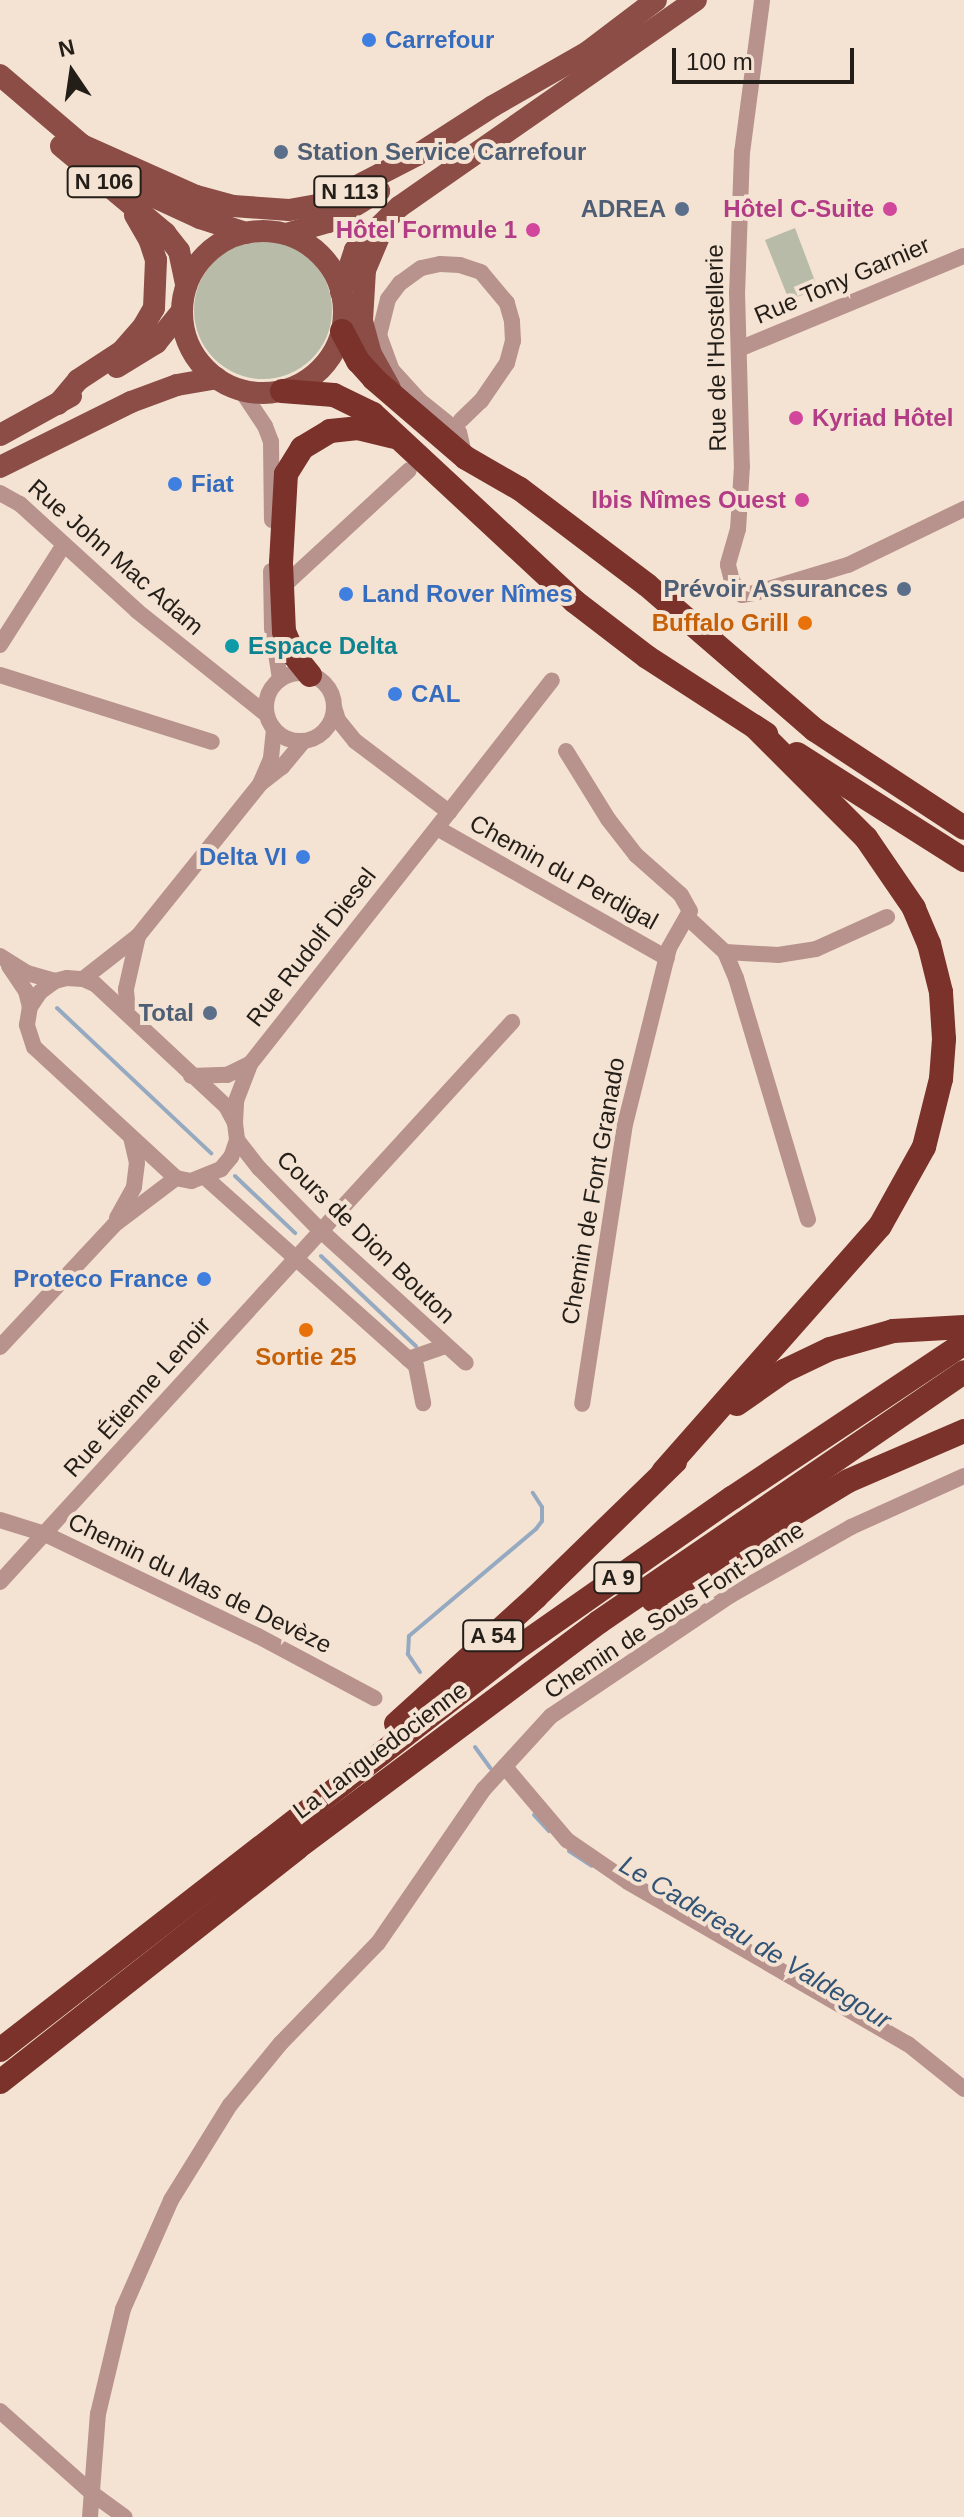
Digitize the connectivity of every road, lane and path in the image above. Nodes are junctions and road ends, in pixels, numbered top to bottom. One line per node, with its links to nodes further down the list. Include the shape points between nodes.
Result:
1 (656, 0): 4 (main road)
2 (696, 0): 9 (main road)
3 (762, 1): 17 (street, Rue de l'Hostellerie, via 742,152)
4 (593, 49): 7 (main road, N 113, via 417,155 322,204 289,210 233,206 196,196); 11 (main road, via 347,212)
5 (0, 75): 7 (main road, N 106)
6 (0, 92): 8 (main road, N 106)
7 (82, 145): 10 (main road, N 106, via 150,195)
8 (128, 203): 13 (main road, N 106, via 179,251); 22 (main road, via 156,260 154,308 122,351 78,380)
9 (385, 218): 14 (main road, via 355,250); 21 (main road, N 113, via 365,270 362,321 371,354)
10 (246, 233): 11 (main road); 13 (main road, via 219,243 201,259)
11 (286, 234): 14 (main road, via 324,257)
12 (964, 256): 17 (street, Rue Tony Garnier)
13 (186, 285): 15 (main road)
14 (341, 292): 16 (main road)
15 (182, 311): 18 (main road, via 185,335 198,361); 22 (main road, via 156,343)
16 (342, 331): 20 (main road, via 331,358 317,374); 21 (highway, via 358,361)
17 (739, 349): 30 (street, Rue de l'Hostellerie, via 742,466 738,529 728,565 742,595 848,565)
18 (216, 378): 19 (main road); 27 (main road, via 131,402)
19 (241, 390): 20 (main road); 32 (street, via 271,442)
20 (282, 391): 25 (highway, via 334,395 373,414)
21 (395, 396): 26 (highway)
22 (58, 404): 24 (main road)
23 (461, 420): 26 (street, via 507,363 512,321 496,287 481,272 440,264 421,268 400,283 388,299 379,335 392,370 459,432)
24 (0, 435)
25 (403, 439): 32 (highway, via 367,429 340,429 315,438 295,456 284,488); 41 (highway, via 545,577 647,657)
26 (466, 458): 51 (highway, via 520,489 635,576 815,730)
27 (0, 467)
28 (409, 470): 32 (street)
29 (0, 493): 31 (street, Rue John Mac Adam, via 20,504)
30 (964, 509)
31 (63, 546): 33 (street); 38 (street, Rue John Mac Adam)
32 (276, 593): 35 (highway, via 284,632); 37 (street)
33 (0, 645)
34 (0, 675): 45 (street)
35 (310, 675): 37 (street, via 300,673); 39 (street, via 328,687)
36 (552, 680): 49 (street, Rue Rudolf Diesel)
37 (275, 684): 38 (street); 40 (street)
38 (237, 689): 40 (street, Rue John Mac Adam)
39 (334, 707): 43 (street); 44 (street)
40 (266, 714): 42 (street)
41 (754, 726): 52 (highway); 84 (highway, via 866,838 914,908 941,992 941,1079 919,1157 880,1226)
42 (274, 730): 46 (street); 48 (street, via 271,758)
43 (321, 734): 44 (street); 46 (street)
44 (355, 741): 49 (street)
45 (212, 742)
46 (303, 742): 48 (street)
47 (566, 751): 54 (street, via 636,855 688,904)
48 (260, 784): 55 (street)
49 (449, 812): 50 (street, Rue Rudolf Diesel)
50 (437, 828): 58 (street, Chemin du Perdigal); 64 (street, Rue Rudolf Diesel)
51 (964, 828)
52 (964, 860)
53 (887, 917): 56 (street, via 816,949 778,955)
54 (688, 918): 56 (street); 58 (street, Chemin de Font Granado)
55 (138, 936): 59 (street); 62 (street, via 126,989)
56 (725, 952): 70 (street)
57 (0, 956): 60 (street, via 27,973); 61 (street, via 20,980)
58 (667, 958): 82 (street, Chemin de Font Granado, via 625,1124)
59 (83, 979): 60 (street); 62 (street, Cours de Dion Bouton)
60 (55, 981): 61 (street)
61 (30, 1007): 67 (street, via 27,1025 34,1047)
62 (128, 1013): 65 (street, Cours de Dion Bouton)
63 (512, 1022): 72 (street, Rue Étienne Lenoir)
64 (250, 1064): 65 (street, via 227,1075); 66 (street, Rue Rudolf Diesel, via 236,1101)
65 (191, 1076): 66 (street, Cours de Dion Bouton, via 226,1106)
66 (236, 1132): 69 (street, via 231,1157); 72 (street, Cours de Dion Bouton, via 259,1168)
67 (130, 1137): 68 (street); 71 (street, via 137,1163 134,1187)
68 (176, 1178): 69 (street); 71 (street)
69 (206, 1178): 73 (street)
70 (808, 1219)
71 (114, 1225): 77 (street)
72 (320, 1230): 73 (street, Rue Étienne Lenoir); 76 (street, Cours de Dion Bouton)
73 (296, 1259): 78 (street); 87 (street, Rue Étienne Lenoir)
74 (964, 1327): 84 (highway, A 54, via 871,1336 808,1358 742,1400)
75 (964, 1343): 92 (highway, La Languedocienne / A 9, via 516,1649)
76 (445, 1346): 78 (street); 79 (street, Cours de Dion Bouton)
77 (0, 1347)
78 (408, 1359): 81 (street, via 416,1366)
79 (466, 1363)
80 (964, 1372): 89 (highway, La Languedocienne / A 9)
81 (423, 1403)
82 (582, 1404)
83 (964, 1431): 89 (highway, via 848,1481 663,1596)
84 (663, 1472): 92 (highway, A 54, via 536,1597)
85 (964, 1476): 91 (street, Chemin de Sous Font-Dame, via 851,1527 731,1595 551,1716)
86 (0, 1520): 87 (street, Chemin du Mas de Devèze)
87 (45, 1534): 88 (street, Rue Étienne Lenoir); 90 (street, Chemin du Mas de Devèze)
88 (0, 1582)
89 (599, 1622): 94 (highway, La Languedocienne / A 9, via 297,1848)
90 (374, 1698)
91 (505, 1767): 95 (street, via 567,1840 628,1882 908,2044); 97 (street, Chemin de Sous Font-Dame, via 484,1789 378,1943 281,2043 230,2105 171,2200 123,2309 98,2414)
92 (283, 1829): 93 (highway, La Languedocienne / A 9)
93 (0, 2050)
94 (0, 2082)
95 (964, 2089)
96 (0, 2411): 97 (street)
97 (93, 2494): 98 (street); 99 (street, Chemin de Sous Font-Dame)
98 (118, 2515)
99 (90, 2517)

